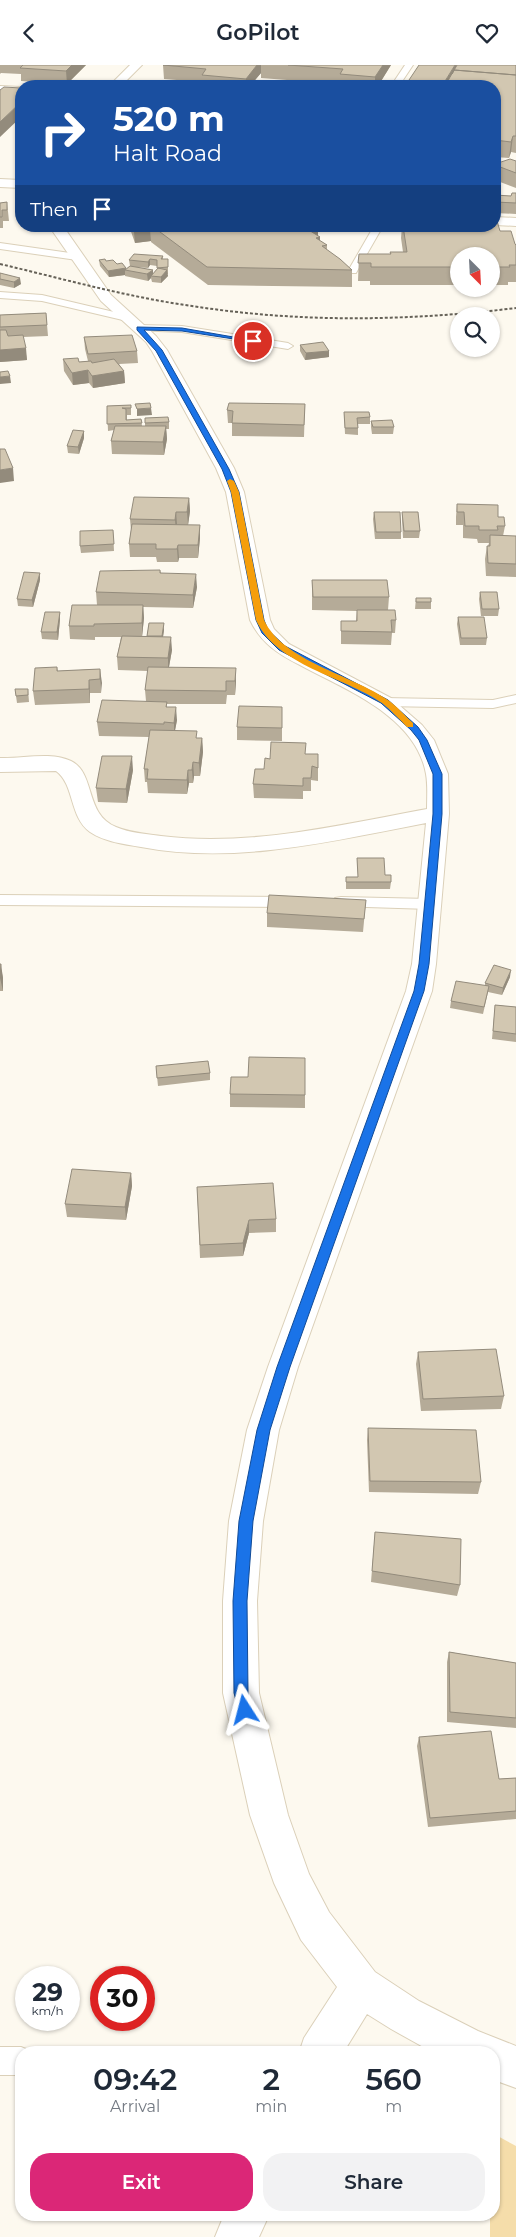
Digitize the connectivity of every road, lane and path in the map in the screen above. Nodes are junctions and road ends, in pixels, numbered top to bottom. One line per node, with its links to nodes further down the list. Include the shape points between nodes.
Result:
1 (136, 65): 3 (street)
2 (409, 65): 4 (lane)
3 (122, 80)
4 (399, 80)
5 (0, 89): 6 (street)
6 (15, 90)
7 (0, 183): 8 (street)
8 (15, 184)
9 (501, 221): 10 (street)
10 (516, 222)
11 (60, 232): 14 (street)
12 (375, 232): 15 (lane)
13 (0, 246): 14 (lane)
14 (77, 257): 17 (street, via 106,298)
15 (353, 271)
16 (0, 295): 17 (lane, via 42,298)
17 (133, 323): 18 (lane); 20 (street, via 159,350 226,469 235,492 260,620 265,631 282,648)
18 (288, 346)
19 (516, 699): 20 (lane, via 493,704)
20 (384, 701): 22 (street, via 423,740 437,774)
21 (0, 765): 22 (street, via 54,763 66,766 90,819 100,828 117,835 172,845 236,845 306,838)
22 (438, 814): 24 (street)
23 (0, 900): 24 (lane)
24 (430, 904): 25 (street, via 419,991 263,1430 246,1521 240,1601 241,1693 269,1815 293,1883 315,1926)
25 (361, 1986): 26 (street); 27 (street, via 405,2015)
26 (323, 2046)
27 (463, 2046)
28 (0, 2061): 29 (lane)
29 (15, 2061)
30 (500, 2061): 31 (street)
31 (516, 2067)
32 (244, 2221): 33 (street)
33 (237, 2237)

